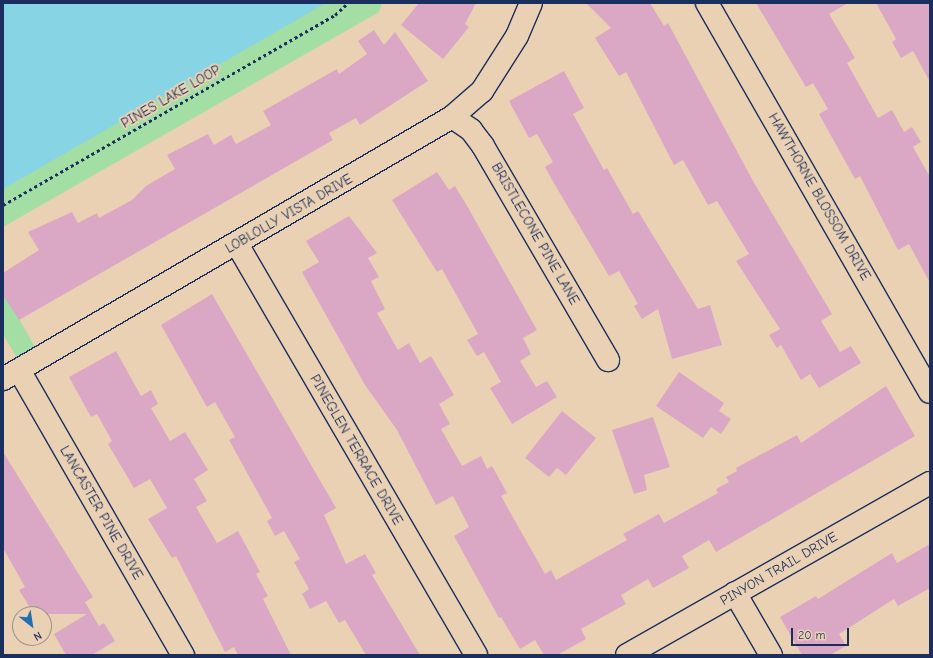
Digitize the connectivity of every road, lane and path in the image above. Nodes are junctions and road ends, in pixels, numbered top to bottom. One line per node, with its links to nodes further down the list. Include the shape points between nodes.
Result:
1 (348, 3): 5 (path, PINES LAKE LOOP, via 334,15)
2 (531, 3): 4 (street, LOBLOLLY VISTA DRIVE, via 517,36 482,91)
3 (707, 3): 9 (street, HAWTHORNE BLOSSOM DRIVE)
4 (452, 117): 6 (street, LOBLOLLY VISTA DRIVE); 7 (street, BRISTLECONE PINE LANE, via 471,130 483,146)
5 (3, 204)
6 (237, 244): 8 (street, LOBLOLLY VISTA DRIVE); 13 (street, PINEGLEN TERRACE DRIVE)
7 (608, 360)
8 (11, 375): 12 (street, LANCASTER PINE DRIVE)
9 (930, 392)
10 (930, 483): 11 (street, PINYON TRAIL DRIVE)
11 (735, 594): 14 (street, PINYON TRAIL DRIVE); 15 (street)
12 (183, 655)
13 (476, 655)
14 (628, 655)
15 (771, 655)

